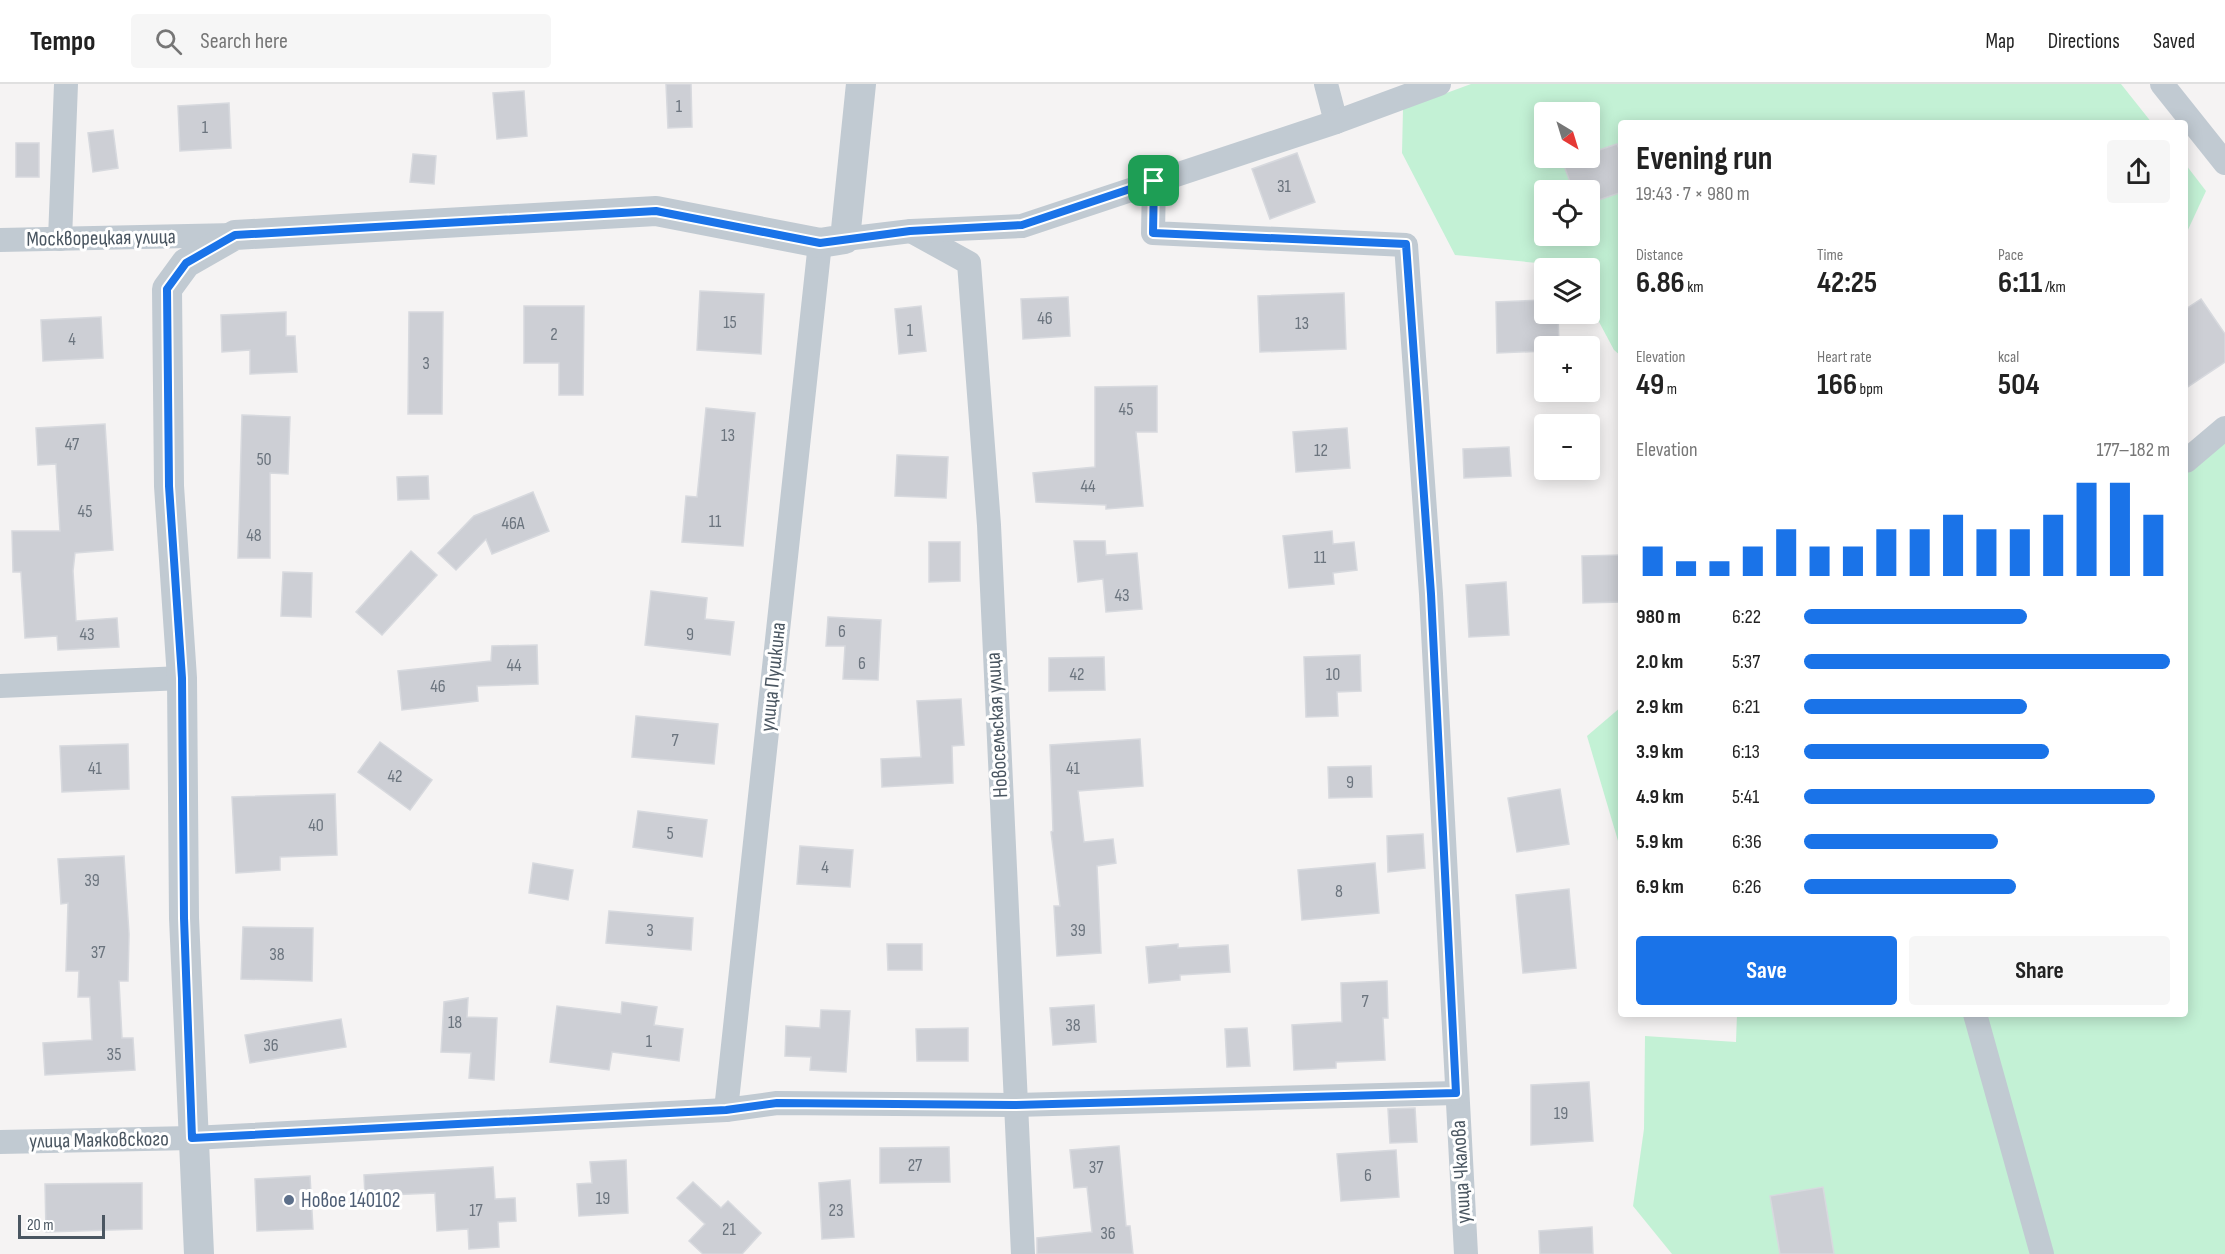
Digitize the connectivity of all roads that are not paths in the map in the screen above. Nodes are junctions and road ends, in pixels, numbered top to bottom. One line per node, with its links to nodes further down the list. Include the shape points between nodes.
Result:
1 (66, 84): 11 (street)
2 (861, 84): 13 (street)
3 (1326, 84): 6 (street)
4 (1439, 84): 6 (street)
5 (2162, 84): 7 (street)
6 (1336, 122): 8 (street)
7 (2225, 163)
8 (1154, 181): 9 (street, via 1022,225); 19 (street, улица Чкалова, via 1153,233 1406,244 1431,594)
9 (910, 231): 13 (street); 20 (street, Новосельская улица, via 969,263 989,525)
10 (235, 235): 11 (street, Москворецкая улица); 13 (street, Москворецкая улица, via 656,211); 16 (street, via 186,263 167,289 169,486)
11 (60, 239): 12 (street, Москворецкая улица)
12 (0, 240)
13 (832, 241): 21 (street, улица Пушкина)
14 (2225, 428): 15 (street)
15 (2188, 459)
16 (182, 678): 17 (street); 22 (street, via 184,918)
17 (0, 686)
18 (1976, 1017): 27 (street)
19 (1456, 1093): 20 (street, улица Маяковского); 26 (street, улица Чкалова)
20 (1014, 1105): 21 (street, улица Маяковского, via 777,1103); 25 (street, Новосельская улица)
21 (726, 1110): 22 (street, улица Маяковского)
22 (192, 1138): 23 (street, улица Маяковского); 24 (street)
23 (0, 1142)
24 (199, 1254)
25 (1023, 1254)
26 (1466, 1254)
27 (2042, 1254)

